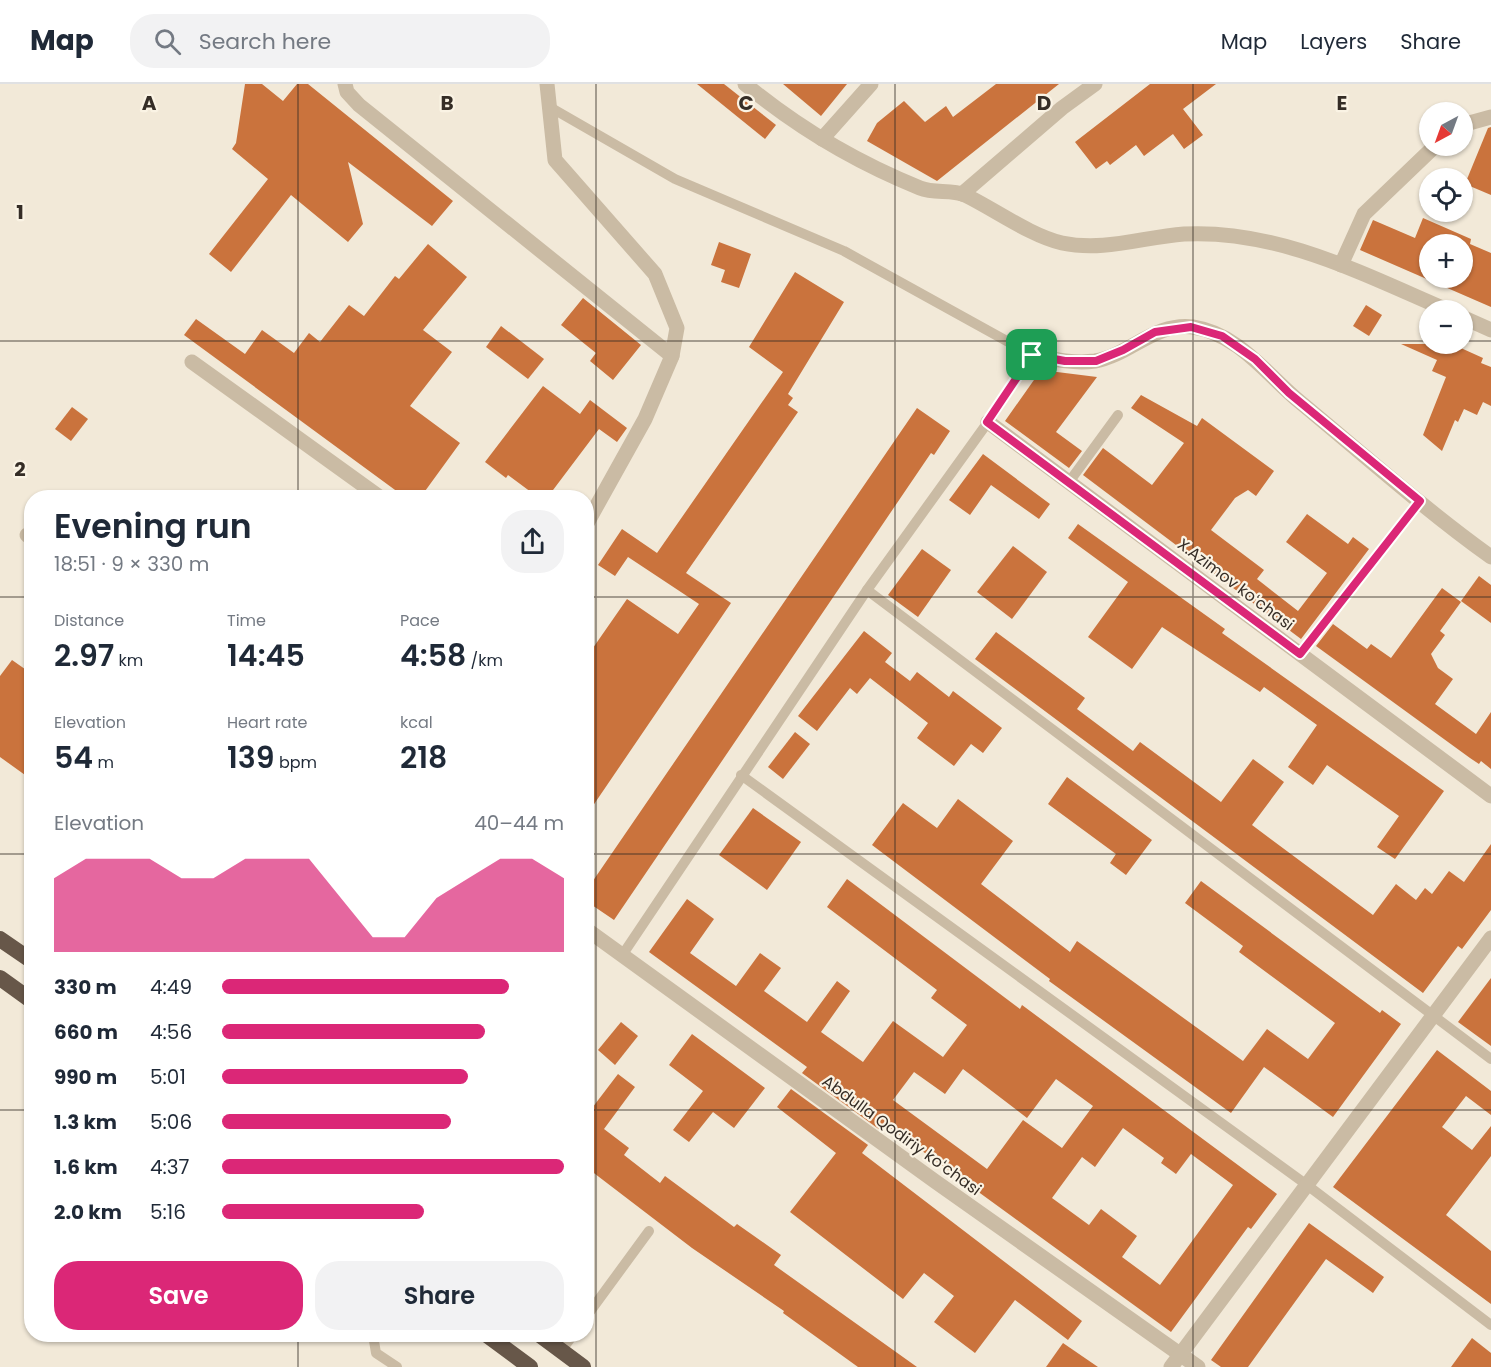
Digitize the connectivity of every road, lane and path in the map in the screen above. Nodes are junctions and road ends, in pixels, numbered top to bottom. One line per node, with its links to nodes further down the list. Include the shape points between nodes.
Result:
1 (345, 84): 17 (street, via 359,105)
2 (547, 84): 6 (street)
3 (745, 84): 9 (street)
4 (871, 84): 9 (street)
5 (1095, 84): 11 (street)
6 (548, 106): 16 (lane, via 675,179 844,251); 17 (street, via 555,160 655,274 677,328)
7 (1491, 117): 8 (street)
8 (1473, 122)
9 (822, 139): 11 (street, via 923,189)
10 (1425, 156): 12 (street, via 1364,214)
11 (962, 194): 12 (street, via 1061,243 1103,246 1184,234 1258,238)
12 (1341, 265): 13 (street)
13 (1423, 300)
14 (1473, 322): 15 (street)
15 (1491, 330)
16 (1032, 355): 20 (lane); 23 (street, via 1096,361 1155,332 1191,327 1222,336 1255,359 1289,393)
17 (672, 356): 24 (street, via 645,419)
18 (192, 362): 22 (street)
19 (1118, 415): 21 (lane)
20 (987, 422): 21 (street, X.Azimov koʻchasi); 26 (lane)
21 (1069, 482): 27 (street, X.Azimov koʻchasi)
22 (370, 490)
23 (1420, 501): 25 (street); 27 (lane)
24 (594, 511)
25 (1491, 557)
26 (867, 590): 28 (lane); 37 (lane)
27 (1300, 654): 29 (street, X.Azimov koʻchasi)
28 (741, 775): 33 (lane); 39 (lane)
29 (1491, 796)
30 (594, 934): 33 (street, Abdulla Qodiriy koʻchasi)
31 (1491, 938): 37 (street)
32 (0, 939): 34 (highway)
33 (623, 954): 48 (street, Abdulla Qodiriy koʻchasi)
34 (24, 956)
35 (0, 978): 36 (highway)
36 (24, 994)
37 (1433, 1015): 38 (lane); 39 (street)
38 (1491, 1059)
39 (1307, 1185): 42 (lane); 48 (street)
40 (649, 1231): 41 (lane)
41 (594, 1306)
42 (1491, 1325)
43 (375, 1342): 49 (lane, via 376,1353)
44 (496, 1342): 50 (highway)
45 (549, 1342): 47 (highway)
46 (568, 1342): 47 (lane)
47 (561, 1351): 51 (highway)
48 (1181, 1354): 52 (street); 53 (street, Abdulla Qodiriy koʻchasi)
49 (397, 1367)
50 (530, 1367)
51 (583, 1367)
52 (1171, 1367)
53 (1198, 1367)

